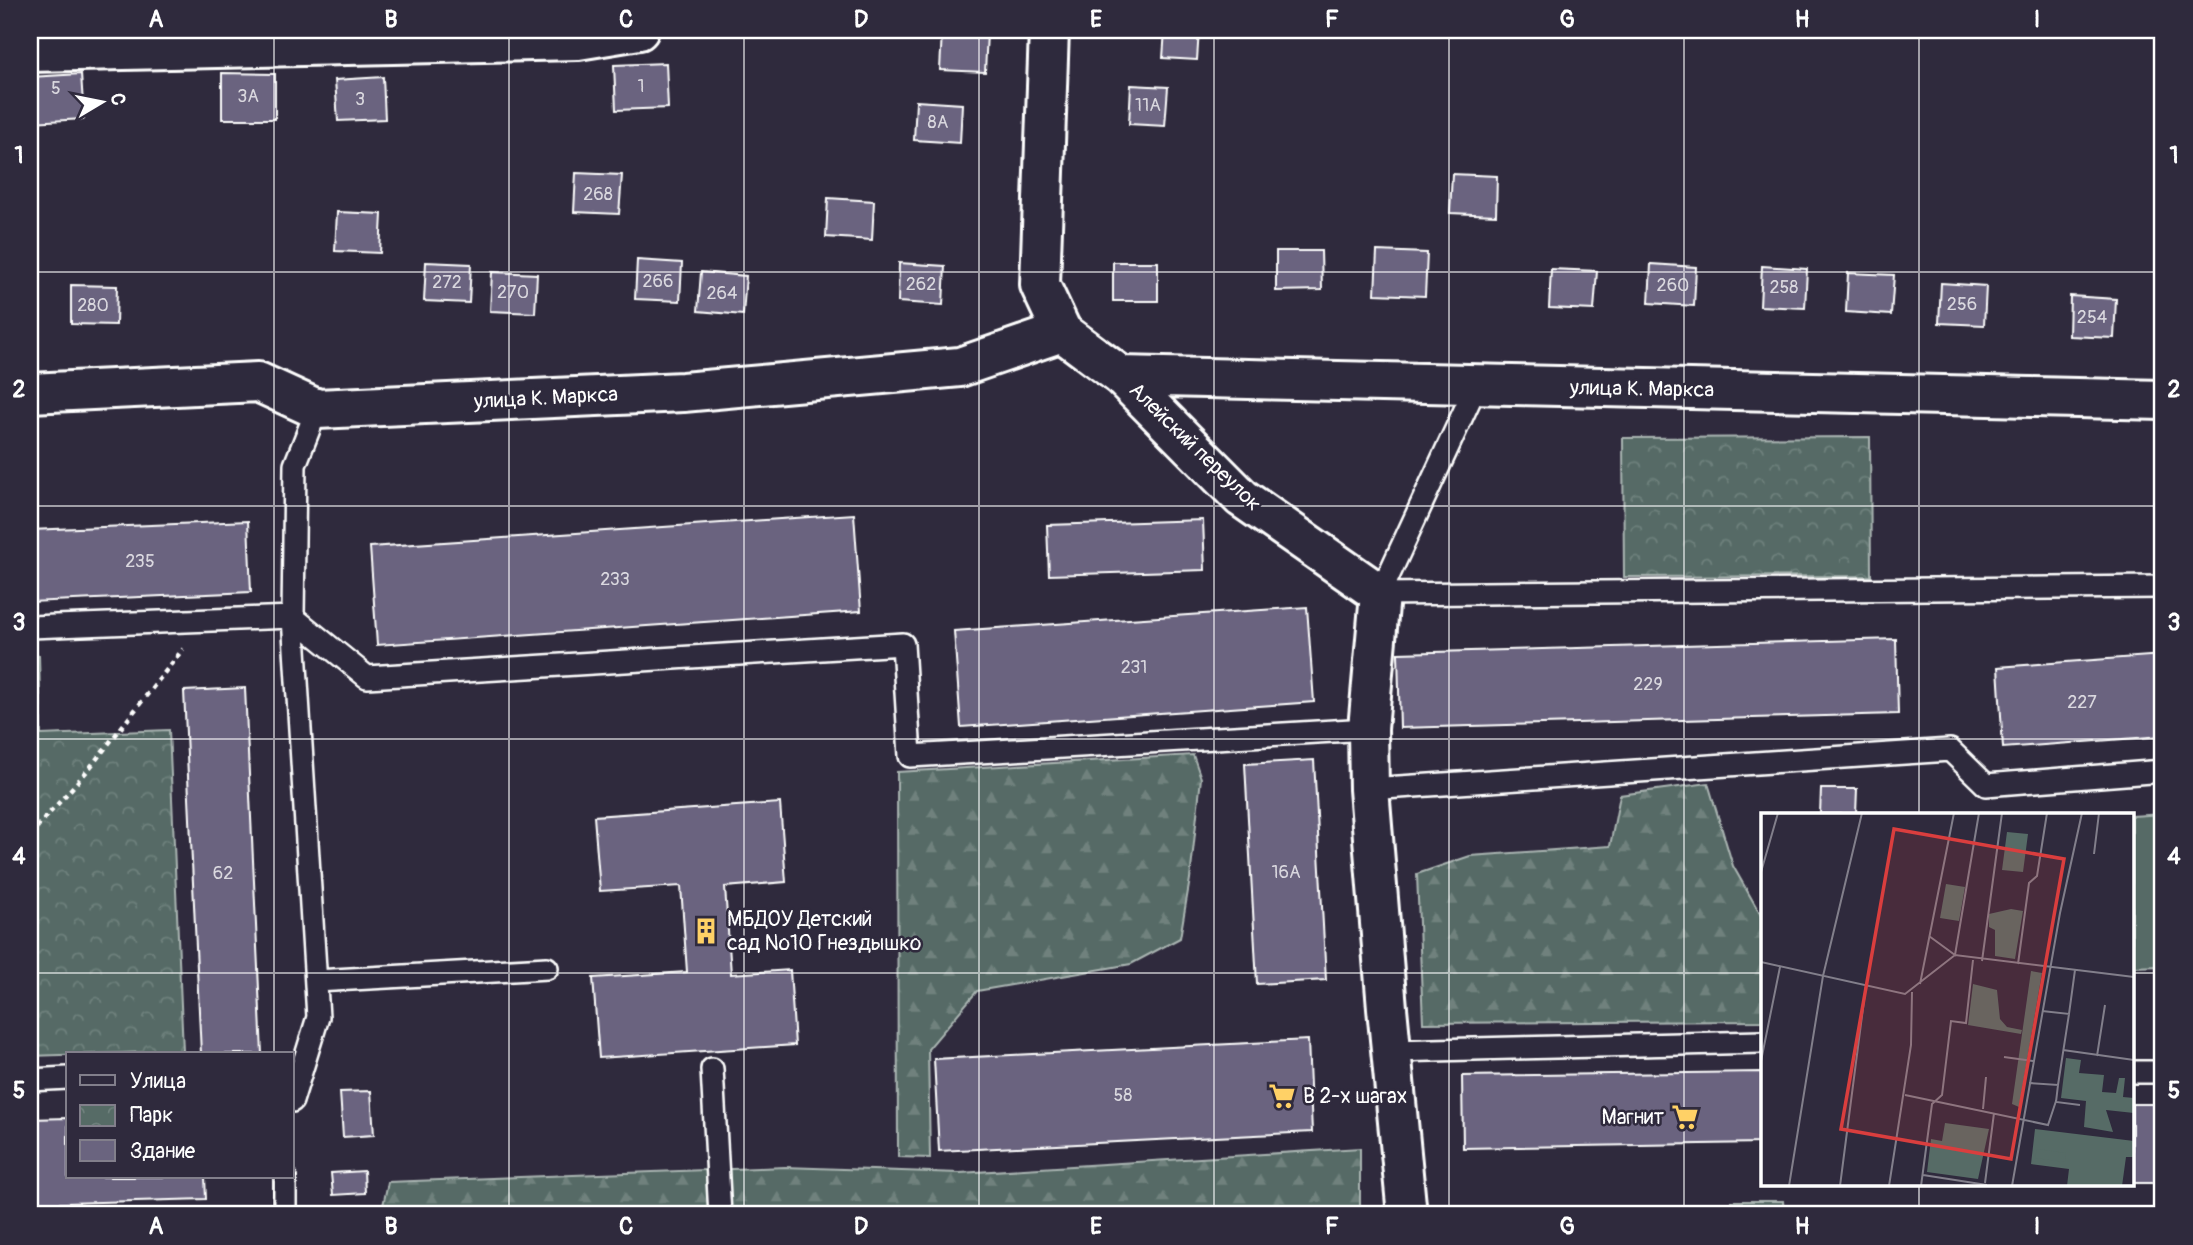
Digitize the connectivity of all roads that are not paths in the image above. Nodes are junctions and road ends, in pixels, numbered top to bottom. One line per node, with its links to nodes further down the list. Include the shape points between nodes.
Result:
1 (639, 30): 3 (street, via 578,40)
2 (1049, 30): 4 (street, Алейский переулок, via 1040,285)
3 (30, 52)
4 (1062, 332): 5 (street, Алейский переулок); 9 (street, улица К. Маркса, via 960,367 683,392)
5 (1121, 376): 6 (street, улица К. Маркса); 11 (street, Алейский переулок, via 1242,498)
6 (1476, 386): 8 (street, улица К. Маркса); 11 (lane)
7 (30, 393): 9 (street, улица К. Маркса, via 257,382)
8 (2163, 400)
9 (317, 410): 12 (lane, via 295,465)
10 (2163, 587): 11 (lane)
11 (1380, 594): 14 (street)
12 (293, 617): 13 (lane); 14 (lane, via 367,677 903,644 910,755); 18 (lane)
13 (30, 627)
14 (1368, 729): 16 (street)
15 (2163, 771): 16 (lane, via 1986,785 1951,750)
16 (1369, 789): 20 (street)
17 (547, 968): 18 (lane)
18 (316, 981): 22 (lane, via 318,1017)
19 (1761, 1042): 20 (lane)
20 (1392, 1051): 31 (street)
21 (712, 1069): 30 (lane)
22 (297, 1070): 27 (lane)
23 (2134, 1072): 24 (lane)
24 (2163, 1072)
25 (66, 1078): 26 (lane)
26 (30, 1080)
27 (294, 1089)
28 (285, 1178): 29 (lane)
29 (285, 1215)
30 (720, 1215)
31 (1407, 1215)

